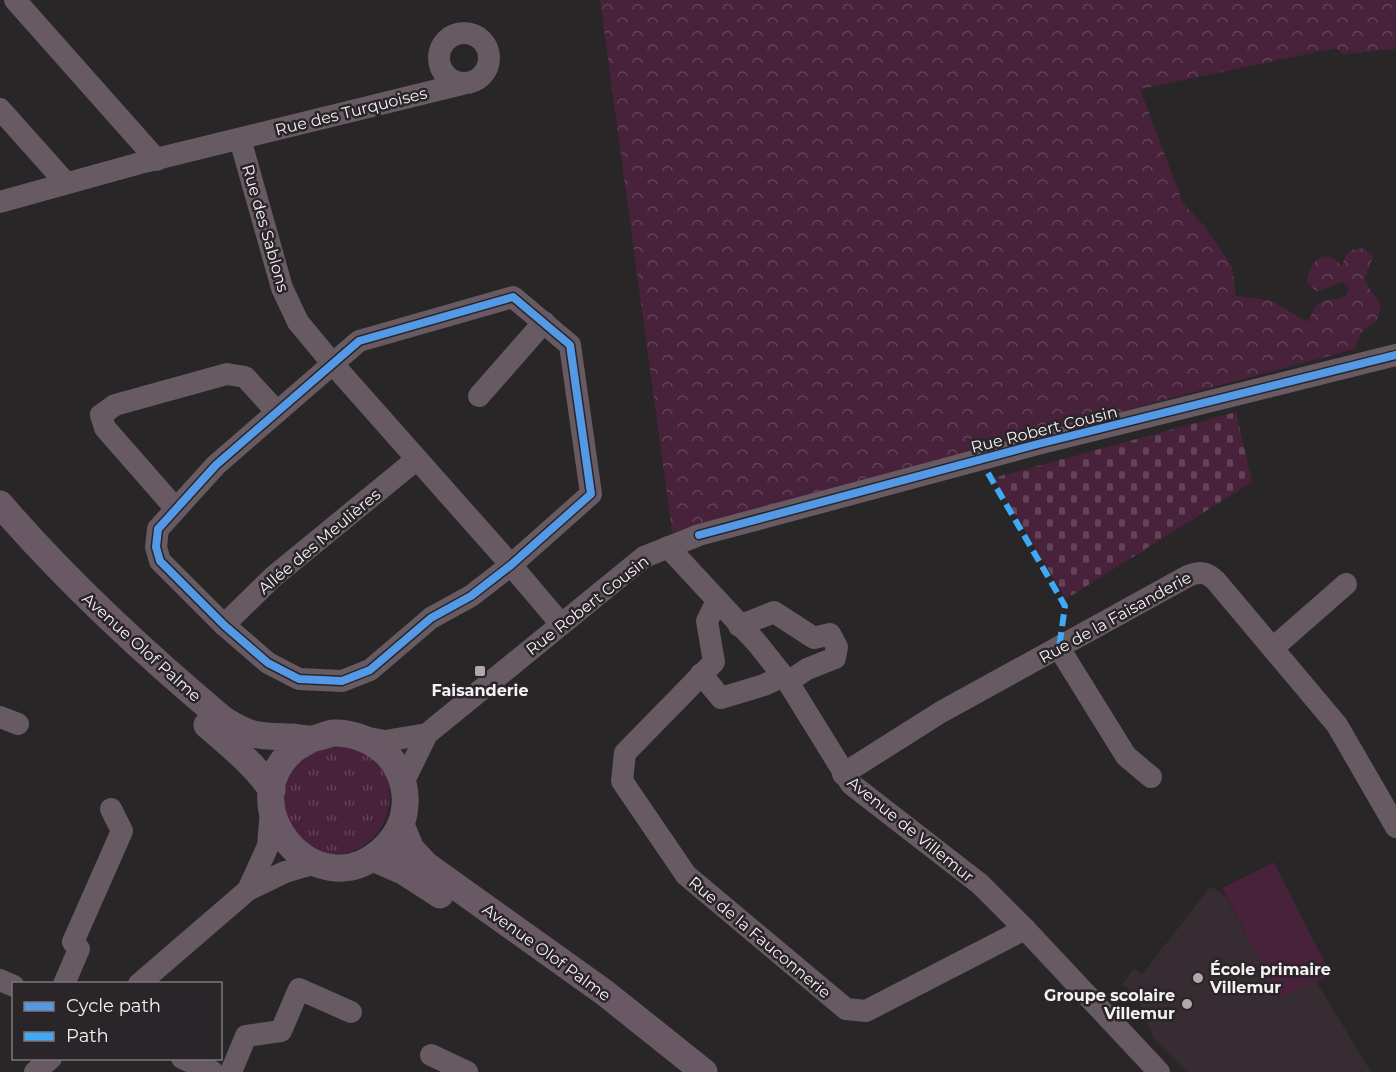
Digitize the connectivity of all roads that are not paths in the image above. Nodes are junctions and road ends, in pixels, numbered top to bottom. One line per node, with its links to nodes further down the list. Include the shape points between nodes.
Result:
1 (15, 0): 5 (street)
2 (462, 84): 4 (street, Rue des Turquoises)
3 (0, 109): 6 (street)
4 (240, 139): 5 (street); 10 (street, Rue des Sablons, via 282,288 298,321)
5 (157, 160): 6 (street)
6 (66, 183): 7 (street)
7 (0, 202)
8 (544, 322): 10 (street, via 513,297 359,341); 11 (street); 18 (street, via 570,345 591,494)
9 (1396, 355): 17 (street, Rue Robert Cousin, via 1038,444 699,535)
10 (332, 363): 12 (street); 13 (street, Rue des Sablons)
11 (479, 396)
12 (277, 412): 15 (street, via 216,465); 15 (street, via 244,377 226,374 115,405 101,415 105,428)
13 (417, 459): 18 (street, Rue des Sablons); 22 (street, Allée des Meulières, via 273,577)
14 (0, 504): 30 (main road, Avenue Olof Palme, via 104,614 224,720 256,735)
15 (176, 509): 22 (street, via 158,529 156,547 160,561)
16 (0, 529): 34 (main road, Avenue Olof Palme, via 79,614 158,686 237,750 262,776)
17 (668, 547): 20 (street, Avenue de Villemur); 21 (street, Rue Robert Cousin, via 644,557)
18 (511, 565): 21 (street, Rue des Sablons); 22 (street, via 471,596 430,618 370,670 342,681 299,679 286,673 268,663)
19 (1346, 584): 25 (street)
20 (717, 601): 23 (street, Avenue de Villemur); 26 (street, Rue de la Fauconnerie, via 707,621 714,662)
21 (561, 624): 28 (street, Rue Robert Cousin)
22 (224, 625)
23 (740, 626): 27 (street, Avenue de Villemur); 27 (street, via 774,612 814,638 830,634 837,647 835,658)
24 (1059, 648): 25 (street, Rue de la Faisanderie, via 1196,573 1216,581); 31 (street, Rue de la Faisanderie, via 941,712); 32 (street, via 1126,756)
25 (1273, 648): 36 (street, Rue de la Faisanderie, via 1337,725)
26 (701, 674): 27 (street, via 721,698); 41 (street, Rue de la Fauconnerie, via 625,753 622,780 686,875 846,1009 866,1011)
27 (785, 679): 31 (street, Avenue de Villemur)
28 (427, 734): 29 (street, Rue Robert Cousin, via 385,741); 33 (street, Rue Robert Cousin)
29 (357, 736): 30 (main road, Avenue Olof Palme, via 334,733); 33 (main road, Avenue Olof Palme, via 378,746 394,763)
30 (311, 739): 34 (main road, Avenue Olof Palme, via 292,751 278,770)
31 (843, 774): 41 (street, Avenue de Villemur, via 863,794 980,884)
32 (1151, 777)
33 (403, 783): 37 (main road, Avenue Olof Palme)
34 (272, 800): 39 (main road, Avenue Olof Palme, via 278,830 290,847); 40 (street, via 268,846)
35 (111, 809): 42 (street, via 122,831 73,942 79,949)
36 (1393, 814)
37 (401, 825): 38 (main road, Avenue Olof Palme, via 390,843); 54 (main road, Avenue Olof Palme, via 411,849 426,865 605,993)
38 (373, 858): 39 (main road, Avenue Olof Palme, via 352,866); 53 (main road, Avenue Olof Palme, via 403,871 464,912)
39 (316, 863): 40 (street, via 285,872)
40 (248, 890): 43 (street)
41 (1025, 929): 48 (street, Avenue de Villemur)
42 (65, 982)
43 (141, 982)
44 (351, 1012): 51 (street, via 299,989 281,1031 246,1036)
45 (431, 1055): 52 (street)
46 (50, 1060): 49 (street)
47 (184, 1060): 50 (street)
48 (1152, 1070)
49 (35, 1072)
50 (213, 1072)
51 (231, 1072)
52 (467, 1072)
53 (680, 1072)
54 (704, 1072)

